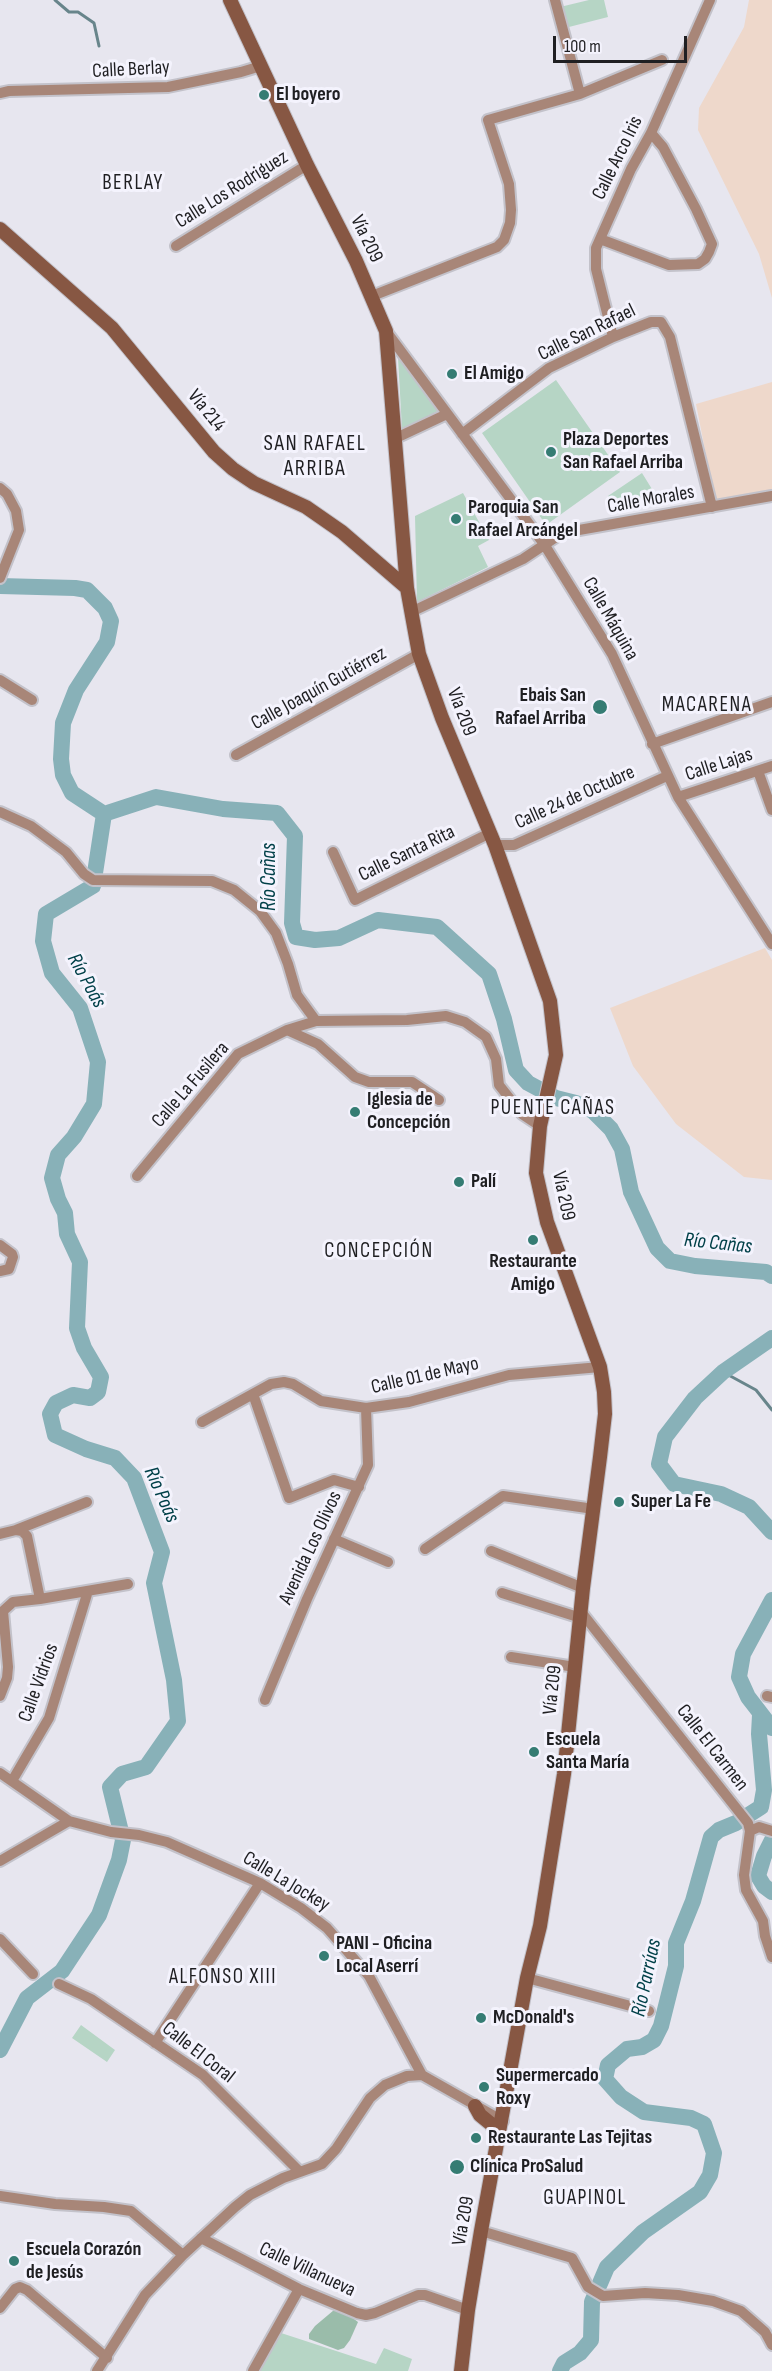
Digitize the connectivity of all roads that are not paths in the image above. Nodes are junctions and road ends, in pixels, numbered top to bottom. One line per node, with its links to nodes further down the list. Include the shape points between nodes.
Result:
1 (230, 0): 5 (main road, Vía 209)
2 (555, 0): 7 (street)
3 (710, 0): 8 (street, Calle Arco Iris)
4 (662, 60): 7 (street)
5 (261, 66): 6 (street, Calle Berlay, via 168,87); 9 (main road, Vía 209)
6 (0, 93)
7 (580, 94): 13 (street, via 488,120 509,184 511,210 504,240 497,247)
8 (651, 133): 11 (street, Calle Arco Iris); 11 (street, via 663,147 696,209 712,244 709,252 698,264 669,265)
9 (307, 165): 12 (street, Calle Los Rodriguez); 13 (main road, Vía 209)
10 (0, 229): 25 (main road, Vía 214, via 112,328 214,452 233,469 306,507)
11 (600, 239): 15 (street, Calle Arco Iris, via 596,269)
12 (176, 246)
13 (372, 296): 14 (main road, Vía 209)
14 (386, 331): 16 (street, Calle Máquina); 18 (main road, Vía 209)
15 (613, 337): 17 (street, Calle San Rafael, via 549,368); 21 (street, Calle San Rafael, via 656,321 666,328)
16 (447, 414): 17 (street, Calle Máquina); 18 (street)
17 (462, 434): 22 (street, Calle Máquina)
18 (394, 439): 23 (main road, Vía 209)
19 (0, 488): 24 (street, via 16,511 19,530)
20 (772, 495): 21 (street, Calle Morales)
21 (712, 507): 22 (street, Calle Morales, via 562,533)
22 (544, 544): 28 (street, Calle Morales, via 523,559); 33 (street, Calle Máquina, via 612,654)
23 (403, 547): 25 (main road); 27 (main road, Vía 209)
24 (5, 553): 26 (street)
25 (381, 564): 27 (main road, Vía 214)
26 (0, 578)
27 (407, 588): 28 (main road, Vía 209)
28 (411, 612): 29 (main road, Vía 209)
29 (419, 654): 34 (street, Calle Joaquín Gutiérrez); 41 (main road, Vía 209)
30 (0, 680): 31 (street)
31 (32, 700)
32 (772, 702): 33 (street)
33 (652, 744): 37 (street, Calle Máquina)
34 (236, 755)
35 (772, 766): 36 (street, Calle Lajas)
36 (758, 771): 38 (street, Calle Lajas); 39 (street)
37 (667, 776): 38 (street, Calle Máquina); 41 (street, Calle 24 de Octubre, via 514,845)
38 (678, 798): 43 (street, Calle Máquina)
39 (772, 810)
40 (0, 812): 44 (street, via 31,826 66,852 93,880 212,881 234,890 260,911 276,933 297,995)
41 (493, 839): 42 (street, Calle Santa Rita, via 355,900); 47 (main road, Vía 209, via 550,1000 556,1055)
42 (333, 852)
43 (772, 944)
44 (316, 1021): 45 (street, Calle La Fusilera); 47 (street, Calle La Fusilera, via 446,1016 465,1022 486,1037 496,1059 499,1085 522,1114)
45 (287, 1030): 46 (street, via 318,1044 355,1077 369,1082 412,1082); 48 (street, Calle La Fusilera, via 238,1054)
46 (439, 1100)
47 (540, 1126): 51 (main road, Vía 209, via 536,1173 547,1222)
48 (137, 1176)
49 (0, 1245): 50 (street, via 12,1254 12,1262)
50 (4, 1270)
51 (600, 1367): 53 (street, Calle 01 de Mayo, via 509,1375 410,1402); 57 (main road, Vía 209, via 605,1414)
52 (253, 1394): 53 (street, Calle 01 de Mayo, via 284,1382 321,1401); 54 (street, Calle 01 de Mayo); 55 (street, via 289,1498 334,1480)
53 (366, 1408): 55 (street, Avenida Los Olivos, via 368,1465)
54 (202, 1422)
55 (359, 1487): 60 (street, Avenida Los Olivos)
56 (87, 1502): 58 (street)
57 (594, 1509): 61 (street, via 503,1496); 65 (main road, Vía 209)
58 (16, 1530): 59 (street); 68 (street, via 27,1536)
59 (0, 1534)
60 (334, 1539): 63 (street); 73 (street, Avenida Los Olivos)
61 (425, 1549)
62 (491, 1551): 65 (street)
63 (388, 1562)
64 (128, 1584): 66 (street)
65 (583, 1588): 69 (main road, Vía 209)
66 (88, 1591): 68 (street); 75 (street, Calle Vidrios, via 50,1718)
67 (502, 1593): 69 (street)
68 (40, 1599): 72 (street, via 13,1602 3,1611 8,1666)
69 (582, 1616): 71 (main road, Vía 209); 77 (street, Calle El Carmen)
70 (511, 1657): 71 (street)
71 (575, 1666): 85 (main road, Vía 209, via 564,1774)
72 (0, 1696)
73 (265, 1700)
74 (0, 1773): 75 (street)
75 (12, 1781): 76 (street)
76 (69, 1821): 79 (street); 80 (street, Calle La Jockey, via 166,1842)
77 (749, 1827): 78 (street); 81 (street, via 746,1890)
78 (771, 1830)
79 (0, 1861)
80 (260, 1883): 88 (street); 89 (street, Calle La Jockey, via 327,1928 349,1952 369,1976)
81 (767, 1922): 83 (street, via 765,1936)
82 (0, 1939): 84 (street)
83 (772, 1957)
84 (33, 1974)
85 (528, 1978): 87 (street); 91 (main road, Vía 209)
86 (58, 1984): 88 (street, Calle El Coral, via 91,1999)
87 (649, 2011)
88 (155, 2043): 93 (street, Calle El Coral, via 209,2080)
89 (422, 2075): 90 (street); 93 (street, via 385,2085 360,2111 328,2158)
90 (475, 2106): 91 (street); 92 (main road)
91 (503, 2121): 92 (main road, Vía 209)
92 (500, 2138): 95 (main road, Vía 209)
93 (300, 2172): 96 (street, via 250,2196)
94 (0, 2196): 97 (street, via 131,2211)
95 (481, 2231): 100 (main road, Vía 209); 101 (street, via 572,2258 588,2287 603,2296 678,2295 741,2311 765,2332)
96 (201, 2238): 97 (street); 98 (street, Calle Villanueva)
97 (183, 2255): 102 (street, via 145,2295)
98 (299, 2289): 100 (street, Calle Villanueva, via 366,2315 418,2295); 104 (street)
99 (0, 2308): 102 (street, via 15,2289 27,2290)
100 (468, 2310): 105 (main road, Vía 209)
101 (772, 2344)
102 (107, 2358): 103 (street)
103 (97, 2371)
104 (253, 2371)
105 (460, 2371)

